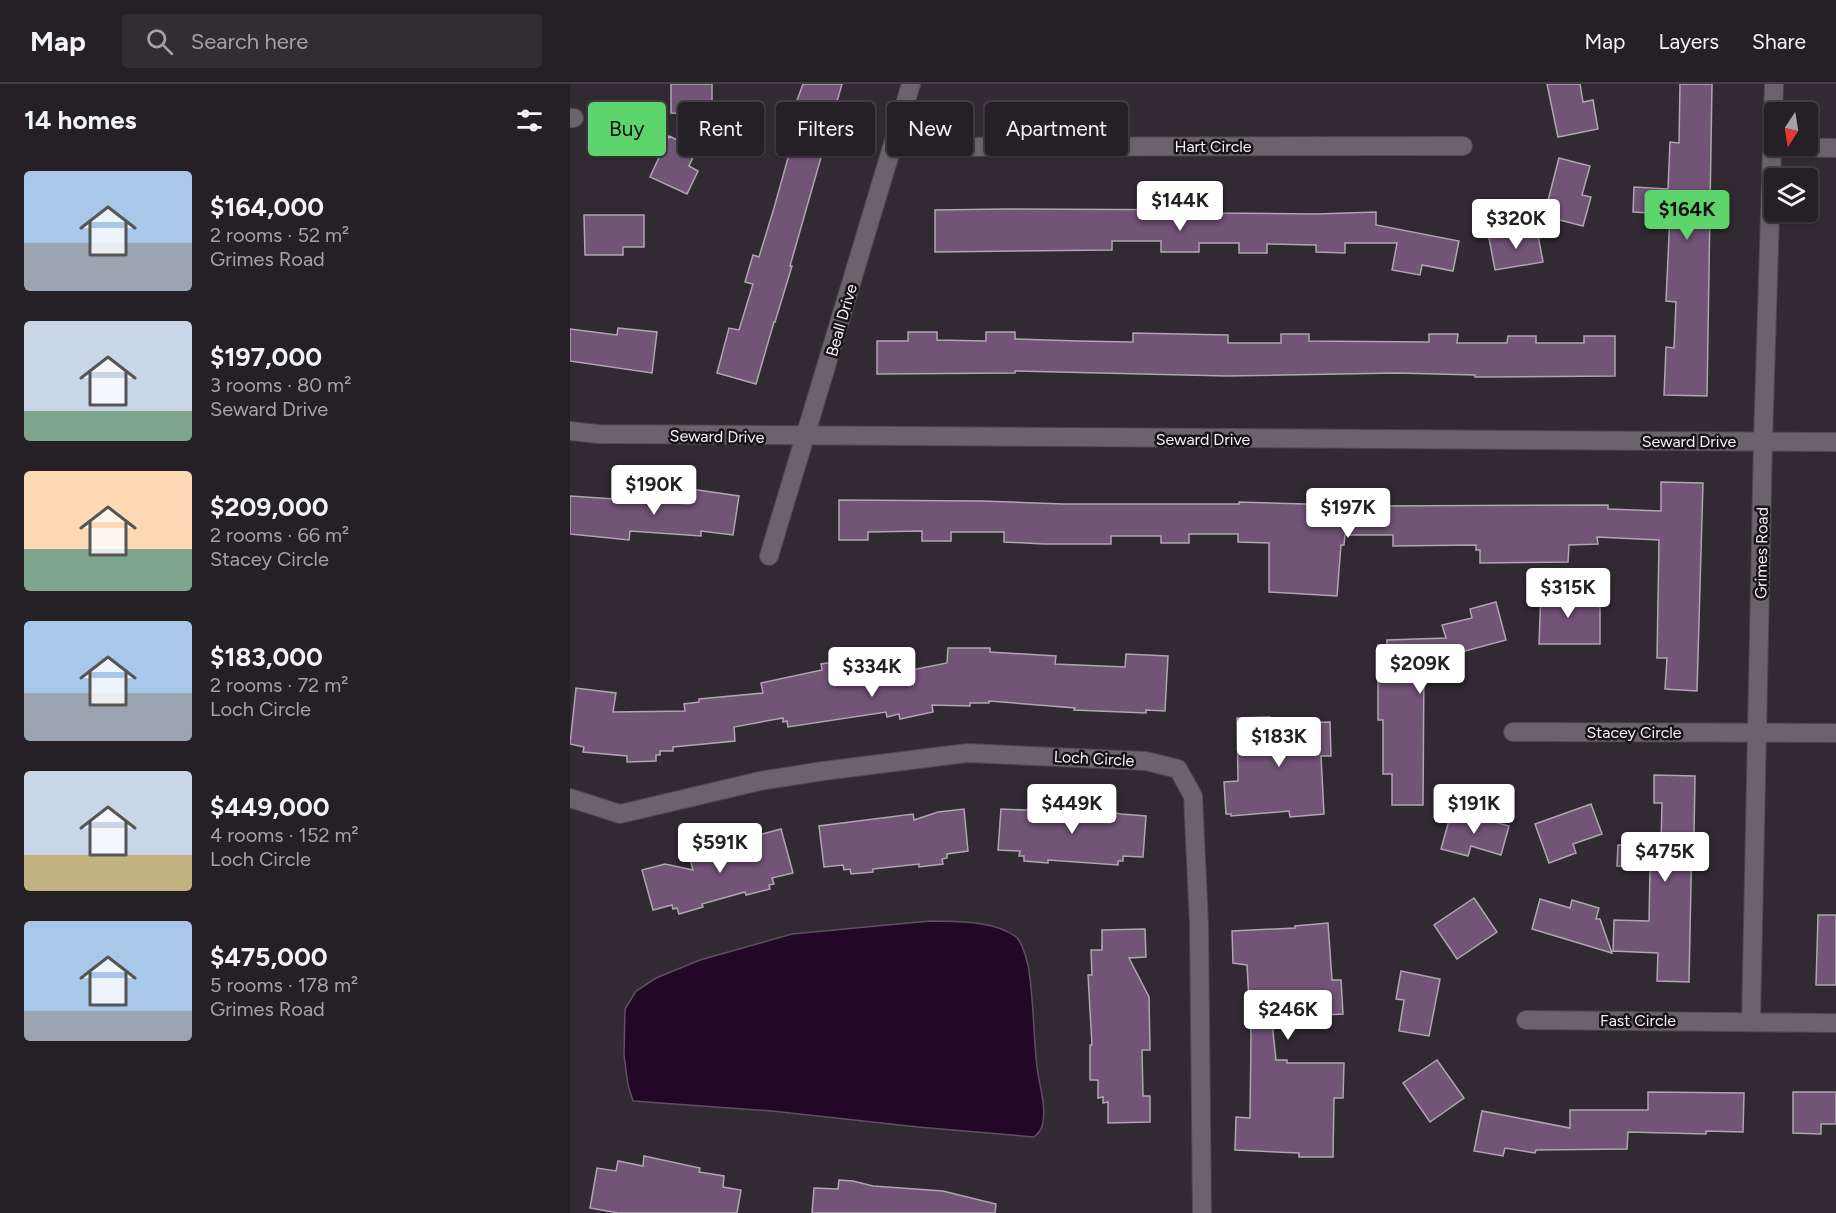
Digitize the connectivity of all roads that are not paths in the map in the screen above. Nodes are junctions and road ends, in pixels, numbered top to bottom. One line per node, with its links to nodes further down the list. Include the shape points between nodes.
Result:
1 (911, 84): 3 (street, Beall Drive)
2 (1774, 84): 4 (street, Grimes Road)
3 (906, 102)
4 (1773, 102)
5 (1463, 146): 6 (street, Hart Circle)
6 (973, 147)
7 (1818, 148): 8 (street)
8 (1836, 148)
9 (889, 156): 12 (street, Beall Drive)
10 (1772, 156): 13 (street, Grimes Road)
11 (570, 430): 12 (street, Seward Drive, via 598,434)
12 (806, 437): 13 (street, Seward Drive); 15 (street, Beall Drive)
13 (1763, 441): 14 (street, Seward Drive); 17 (street, Grimes Road)
14 (1836, 442)
15 (769, 556)
16 (1513, 732): 17 (street, Stacey Circle)
17 (1756, 733): 18 (street, Stacey Circle); 21 (street, Grimes Road)
18 (1836, 733)
19 (570, 798): 23 (street, Loch Circle, via 620,814 760,782 967,753 1146,761 1178,769 1193,796 1199,924)
20 (1526, 1020): 21 (street, Fast Circle)
21 (1750, 1021): 22 (street, Fast Circle)
22 (1836, 1023)
23 (1202, 1213)

